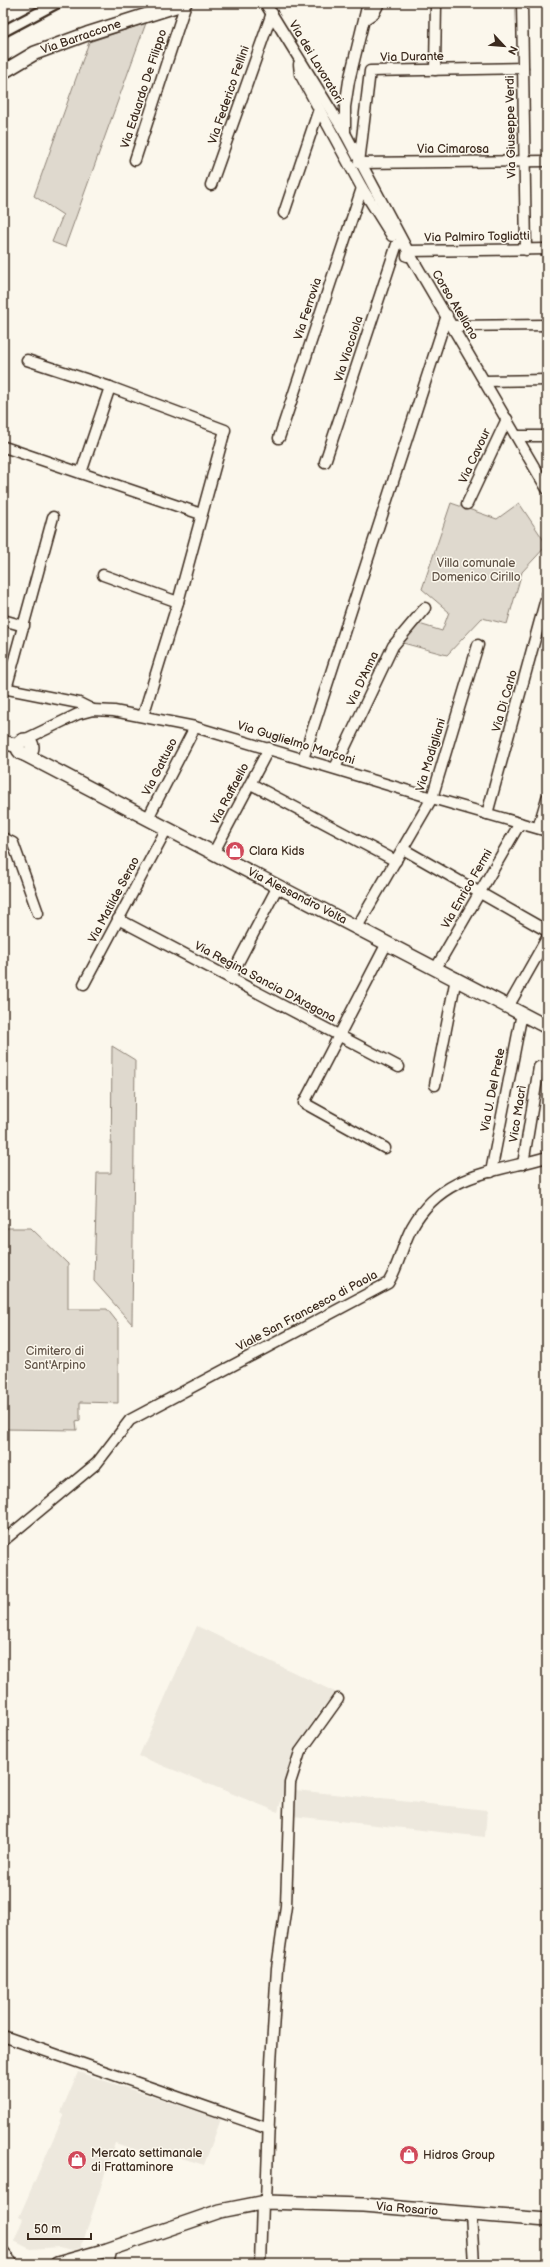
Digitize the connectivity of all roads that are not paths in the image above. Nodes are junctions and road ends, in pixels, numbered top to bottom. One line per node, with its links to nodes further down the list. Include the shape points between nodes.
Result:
1 (186, 3): 12 (street, Via Barraccone, via 86,34 35,53); 15 (street, Via Eduardo De Filippo)
2 (266, 3): 7 (street, Via dei Lavoratori)
3 (368, 3): 8 (street)
4 (379, 3): 8 (street, via 374,13)
5 (436, 3): 11 (street)
6 (522, 3): 10 (street, Via Giuseppe Verdi)
7 (272, 13): 9 (street, Via dei Lavoratori); 19 (street, Via Federico Fellini)
8 (365, 19): 14 (street, via 349,80)
9 (299, 59): 13 (street, via 300,74); 14 (street, Via dei Lavoratori)
10 (523, 68): 11 (street, Via Durante); 16 (street, Via Giuseppe Verdi)
11 (436, 70): 18 (street, Via Durante, via 370,71)
12 (3, 72)
13 (319, 109): 20 (street); 21 (street)
14 (344, 133): 18 (street, Corso Atellano)
15 (134, 160)
16 (524, 161): 17 (street, Via Cimarosa); 18 (street, Via Cimarosa); 24 (street, Via Giuseppe Verdi)
17 (547, 161)
18 (359, 163): 25 (street, Corso Atellano)
19 (211, 185)
20 (362, 188): 22 (street); 36 (street, Via Ferrovia)
21 (284, 213)
22 (398, 244): 25 (street, via 404,257); 38 (street, Via Viocciola)
23 (547, 249): 24 (street, Via Palmiro Togliatti)
24 (526, 250): 25 (street, Via Palmiro Togliatti)
25 (408, 251): 26 (street, Corso Atellano)
26 (447, 315): 28 (street, Corso Atellano); 58 (street)
27 (547, 325): 28 (street)
28 (453, 326): 31 (street, Corso Atellano)
29 (27, 360): 32 (street)
30 (547, 380): 31 (street)
31 (485, 381): 33 (street, Corso Atellano)
32 (110, 387): 39 (street); 42 (street, via 225,430)
33 (507, 419): 34 (street, Corso Atellano); 41 (street, Via Cavour)
34 (517, 436): 35 (street); 40 (street, Corso Atellano)
35 (547, 436)
36 (279, 438)
37 (4, 448): 39 (street)
38 (325, 462)
39 (81, 473): 42 (street)
40 (547, 489)
41 (467, 504)
42 (202, 514): 46 (street)
43 (53, 517): 49 (street)
44 (103, 575): 46 (street)
45 (547, 594): 63 (street, Via Di Carlo)
46 (178, 602): 53 (street)
47 (425, 608): 59 (street, Via D'Anna, via 393,646)
48 (3, 620): 49 (street)
49 (24, 626): 51 (street)
50 (478, 645): 61 (street, Via Modigliani)
51 (4, 688): 52 (street, via 79,703)
52 (93, 710): 53 (street, Via Guglielmo Marconi); 56 (street, Via Guglielmo Marconi, via 78,714)
53 (143, 716): 54 (street, Via Guglielmo Marconi)
54 (195, 727): 57 (street, Via Guglielmo Marconi); 64 (street, Via Gattuso)
55 (3, 742): 56 (street, Via Alessandro Volta)
56 (27, 744): 64 (street, Via Alessandro Volta)
57 (269, 748): 58 (street, Via Guglielmo Marconi); 60 (street, Via Raffaello)
58 (303, 759): 59 (street, Via Guglielmo Marconi)
59 (335, 768): 61 (street, Via Guglielmo Marconi)
60 (251, 784): 70 (street, Via Raffaello); 71 (street)
61 (432, 798): 63 (street, Via Guglielmo Marconi); 69 (street, Via Modigliani)
62 (547, 798): 67 (street)
63 (487, 814): 65 (street, Via Guglielmo Marconi)
64 (148, 818): 66 (street, Via Alessandro Volta)
65 (520, 823): 67 (street, Via Guglielmo Marconi); 73 (street, Via Enrico Fermi)
66 (167, 828): 70 (street, Via Alessandro Volta); 75 (street, Via Matilde Serao)
67 (542, 829)
68 (3, 838): 74 (street, via 13,843)
69 (402, 850): 71 (street, Via Modigliani); 73 (street)
70 (214, 852): 72 (street, Via Alessandro Volta)
71 (396, 861): 76 (street, Via Modigliani)
72 (278, 886): 76 (street, Via Alessandro Volta); 81 (street)
73 (479, 893): 77 (street); 80 (street, Via Enrico Fermi)
74 (38, 913)
75 (118, 919): 81 (street, Via Regina Sancia D'Aragona); 83 (street, Via Matilde Serao)
76 (357, 927): 79 (street, Via Alessandro Volta)
77 (547, 931)
78 (547, 938): 84 (street)
79 (388, 943): 80 (street, Via Alessandro Volta); 87 (street)
80 (436, 968): 82 (street, Via Alessandro Volta)
81 (230, 978): 87 (street, Via Regina Sancia D'Aragona)
82 (456, 978): 84 (street, Via Alessandro Volta); 90 (street)
83 (84, 984)
84 (508, 1007): 85 (street, Via Alessandro Volta)
85 (522, 1013): 86 (street, Via Alessandro Volta); 94 (street, Via U. Del Prete)
86 (547, 1027)
87 (339, 1036): 88 (street, Via Regina Sancia D'Aragona); 91 (street, via 304,1103)
88 (399, 1067)
89 (539, 1068): 93 (street, Vico Macrì)
90 (435, 1085)
91 (385, 1148)
92 (547, 1157): 93 (street, Viale San Francesco di Paola)
93 (523, 1164): 94 (street, Viale San Francesco di Paola)
94 (491, 1172): 95 (street, Viale San Francesco di Paola, via 454,1183 423,1208 388,1283 130,1420 97,1463)
95 (3, 1541)
96 (338, 1699): 98 (street, via 300,1752 290,1783 286,1906 277,1975 270,2064)
97 (3, 2036): 98 (street)
98 (269, 2129): 99 (street)
99 (264, 2202): 100 (street, Via Rosario, via 363,2205); 102 (street, Via Rosario, via 220,2211); 107 (street)
100 (470, 2214): 101 (street, Via Rosario); 108 (street)
101 (547, 2220)
102 (112, 2248): 105 (street, Via Rosario); 106 (street)
103 (3, 2252): 104 (street)
104 (12, 2264)
105 (57, 2264)
106 (108, 2264)
107 (260, 2264)
108 (474, 2264)

